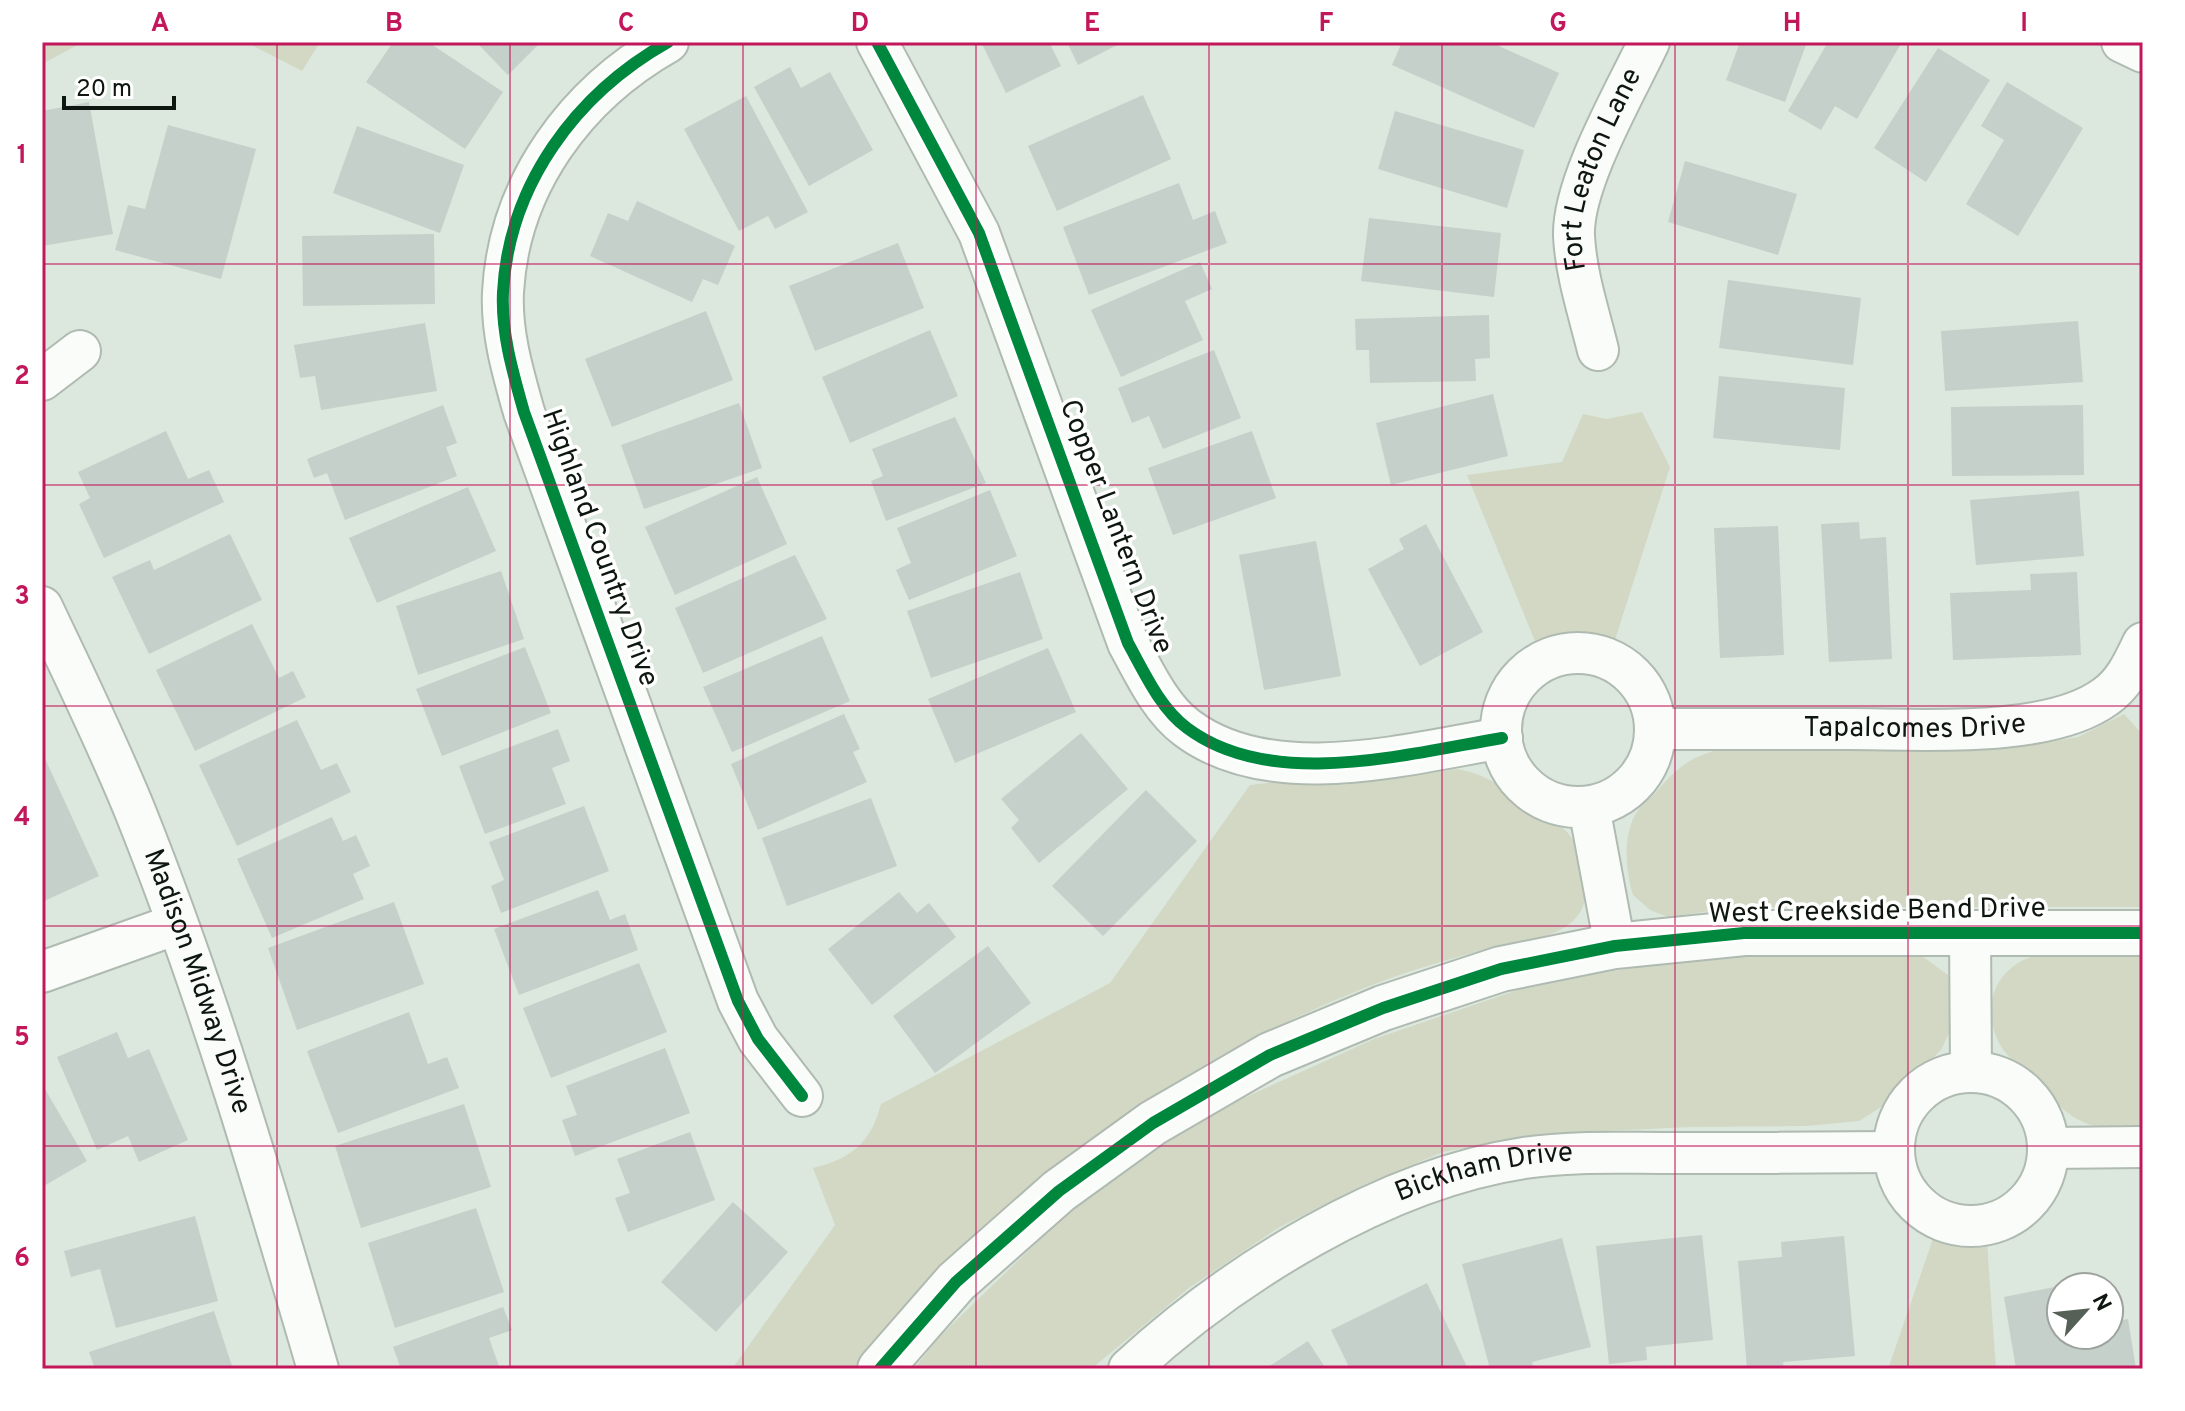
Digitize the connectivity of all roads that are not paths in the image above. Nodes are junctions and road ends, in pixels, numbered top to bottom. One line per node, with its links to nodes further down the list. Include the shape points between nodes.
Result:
1 (668, 42): 20 (street, Highland Country Drive, via 610,82 573,116 543,159 509,248 503,294 508,354 524,412 738,1001 758,1039)
2 (877, 42): 12 (street, Copper Lantern Drive, via 979,233 1128,643 1154,690 1185,727 1224,749 1271,761 1327,764)
3 (1649, 42): 6 (street, Fort Leaton Lane, via 1585,183 1574,233)
4 (2122, 42): 5 (street)
5 (2143, 52)
6 (1598, 350)
7 (80, 351): 8 (street)
8 (42, 380)
9 (42, 607): 14 (street, Madison Midway Drive, via 135,811)
10 (2143, 643): 11 (street, Tapalcomes Drive, via 2129,673 2105,697 2044,721 1965,729)
11 (1655, 729): 12 (street, via 1644,688 1621,665 1591,652 1558,653 1529,668 1508,693 1499,724); 13 (street, via 1653,752 1638,780 1613,800)
12 (1502, 738): 13 (street, via 1504,757 1522,784 1549,803)
13 (1589, 807): 17 (street)
14 (177, 924): 18 (street); 24 (street, Madison Midway Drive, via 257,1162)
15 (1970, 933): 16 (street, West Creekside Bend Drive); 17 (street, West Creekside Bend Drive, via 1744,933); 19 (street)
16 (2143, 933)
17 (1615, 946): 25 (street, West Creekside Bend Drive, via 1501,969 1383,1008 1270,1055 1153,1123 1059,1191 956,1282)
18 (42, 972)
19 (1971, 1071): 22 (street, via 2001,1076 2026,1093 2043,1118); 23 (street, via 1946,1074 1924,1086 1896,1128)
20 (802, 1096)
21 (2143, 1147): 22 (street)
22 (2049, 1148): 23 (street, via 2044,1177 2028,1203 2003,1220 1974,1227 1944,1222 1919,1207 1901,1182)
23 (1893, 1152): 26 (street, Bickham Drive, via 1591,1153 1525,1157 1463,1171 1415,1188 1282,1254 1220,1293)
24 (318, 1369)
25 (880, 1369)
26 (1129, 1369)

